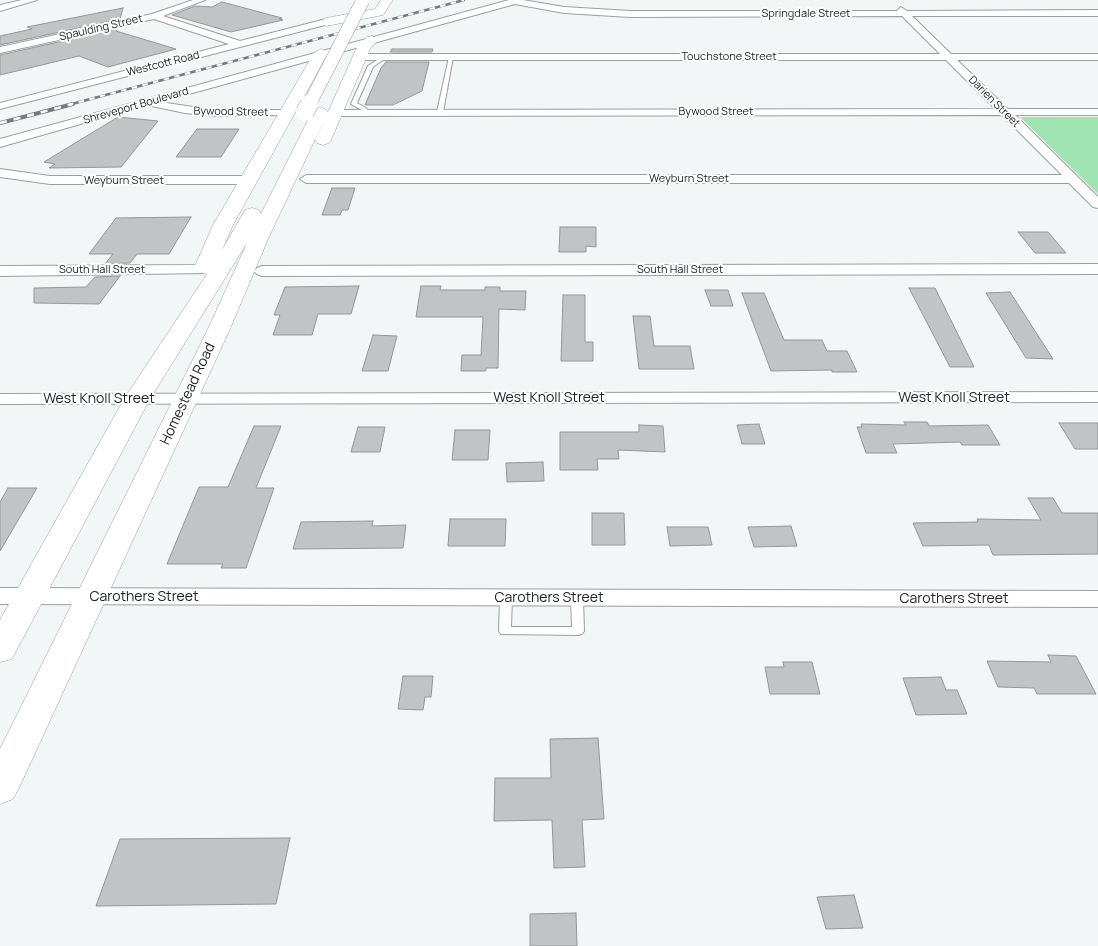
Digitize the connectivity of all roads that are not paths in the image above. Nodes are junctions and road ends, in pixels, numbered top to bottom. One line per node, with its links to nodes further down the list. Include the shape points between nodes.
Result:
1 (33, 0): 9 (street)
2 (201, 0): 12 (street, Spaulding Street)
3 (351, 0): 13 (main road)
4 (363, 0): 27 (main road, Homestead Road, bridge)
5 (375, 0): 27 (main road, Homestead Road)
6 (387, 0): 13 (main road, via 382,11)
7 (890, 0): 11 (street, Darien Street)
8 (517, 1): 11 (street, Springdale Street, via 600,13); 16 (street, Shreveport Boulevard)
9 (0, 8)
10 (1098, 13): 11 (street, Springdale Street)
11 (905, 14): 20 (street, Darien Street)
12 (154, 16): 15 (street); 17 (street, Spaulding Street)
13 (346, 17): 14 (main road)
14 (326, 22): 15 (street, Westcott Road)
15 (239, 44): 26 (street, Westcott Road)
16 (362, 47): 18 (street, Shreveport Boulevard); 22 (street, Touchstone Street); 27 (main road)
17 (0, 50)
18 (321, 53): 23 (street, Shreveport Boulevard); 24 (main road)
19 (451, 57): 20 (street, Touchstone Street); 22 (street, Touchstone Street); 29 (lane)
20 (949, 57): 21 (street, Touchstone Street); 30 (street, Darien Street)
21 (1098, 57)
22 (385, 58): 28 (lane, via 371,66 354,104)
23 (271, 68): 24 (street, Shreveport Boulevard, via 291,66); 25 (street, Shreveport Boulevard)
24 (310, 70): 27 (main road)
25 (147, 102): 27 (street, Bywood Street, via 213,113); 32 (street, Shreveport Boulevard)
26 (0, 106)
27 (312, 112): 28 (street, Bywood Street); 35 (main road); 36 (main road); 42 (main road, Homestead Road); 43 (main road, Homestead Road)
28 (366, 112): 29 (street, Bywood Street)
29 (440, 112): 30 (street, Bywood Street)
30 (1003, 112): 31 (street, Bywood Street); 34 (street, Darien Street)
31 (1098, 112)
32 (0, 143)
33 (0, 173): 35 (street, Weyburn Street, via 58,180)
34 (1072, 179): 36 (street, Weyburn Street); 37 (street, Darien Street)
35 (248, 180): 40 (main road)
36 (302, 187)
37 (1098, 204)
38 (266, 263): 39 (street, South Hall Street); 43 (main road)
39 (1098, 269)
40 (203, 270): 41 (street, South Hall Street); 42 (main road)
41 (0, 271)
42 (183, 328): 45 (main road, Homestead Road)
43 (219, 329): 47 (main road, Homestead Road)
44 (1098, 397): 47 (street, West Knoll Street)
45 (137, 398): 46 (street, West Knoll Street); 47 (street, West Knoll Street); 49 (main road, Homestead Road)
46 (0, 399)
47 (186, 399): 50 (main road, Homestead Road)
48 (0, 596): 49 (street, Carothers Street)
49 (30, 596): 50 (street, Carothers Street); 54 (main road, Homestead Road)
50 (92, 597): 51 (street, Carothers Street); 55 (main road, Homestead Road)
51 (506, 598): 52 (street, Carothers Street); 52 (lane, via 505,631 578,631)
52 (577, 598): 53 (street, Carothers Street)
53 (1098, 599)
54 (0, 650)
55 (0, 788)

